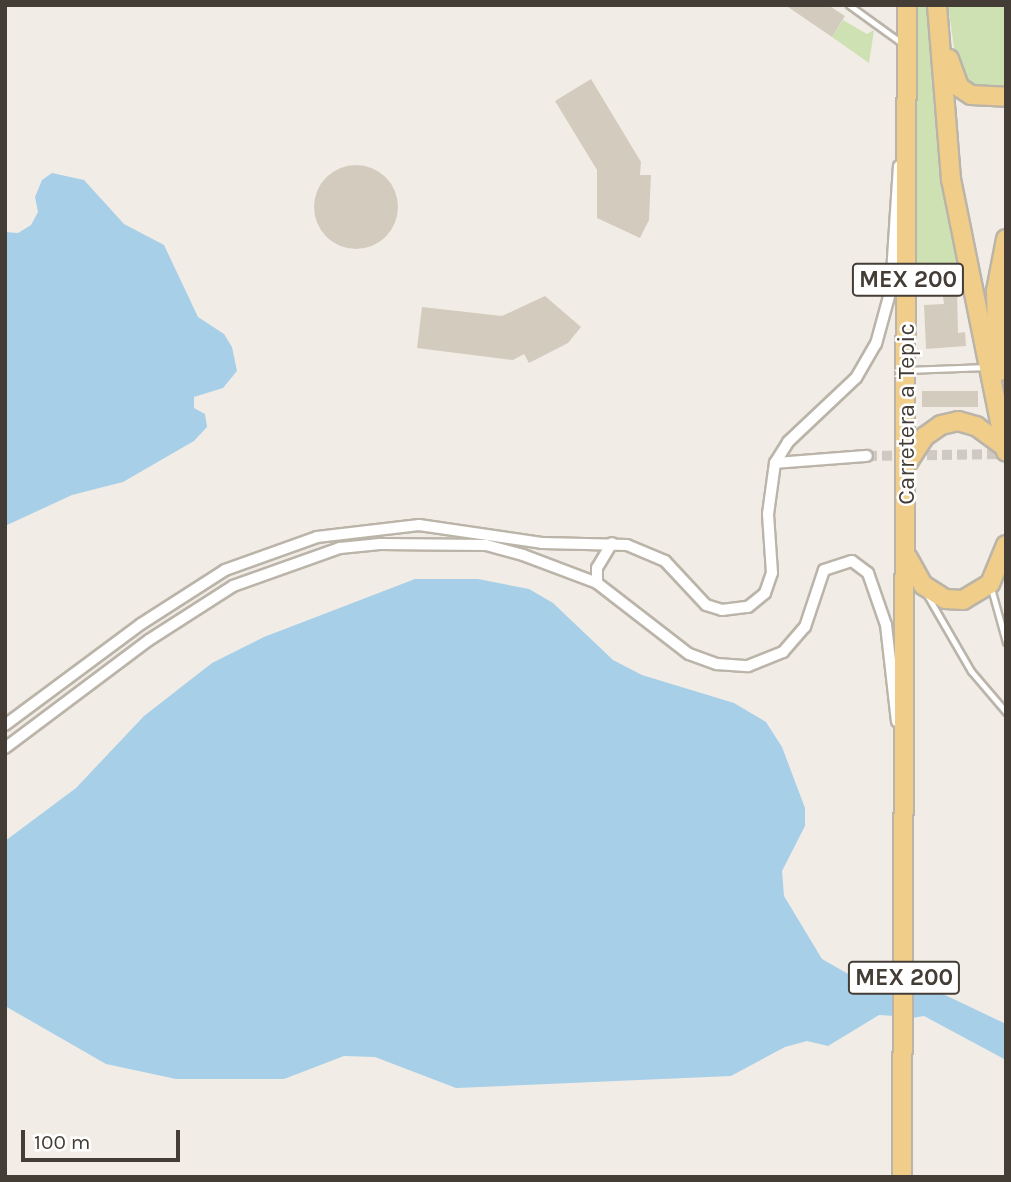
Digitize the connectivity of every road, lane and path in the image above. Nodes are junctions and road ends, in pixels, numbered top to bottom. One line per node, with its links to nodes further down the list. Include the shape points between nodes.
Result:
1 (849, 5): 4 (lane)
2 (907, 5): 4 (highway, Carretera a Tepic / MEX 200)
3 (939, 5): 5 (highway, via 958,87 983,99); 8 (highway, MEX 200, via 951,179)
4 (908, 49): 6 (highway, Carretera a Tepic / MEX 200)
5 (1006, 97)
6 (908, 137): 9 (highway, Carretera a Tepic / MEX 200); 13 (street, via 898,167 891,289 876,344 856,378 788,442)
7 (1006, 239): 10 (highway, via 996,291)
8 (988, 367): 9 (lane); 10 (highway, MEX 200)
9 (907, 370): 14 (highway, Carretera a Tepic / MEX 200)
10 (1001, 428): 11 (highway, MEX 200)
11 (1005, 449): 14 (highway, via 976,426 958,421 942,425 924,438)
12 (867, 456): 13 (street)
13 (775, 463): 15 (street, via 768,514 772,573 765,593 748,607 729,610 706,605 664,561)
14 (907, 465): 17 (highway, Carretera a Tepic / MEX 200)
15 (612, 543): 18 (street, via 597,568); 23 (street, via 542,543 419,525 317,537 225,570 141,624)
16 (1006, 545): 19 (highway)
17 (907, 555): 20 (highway); 24 (highway, Carretera a Tepic / MEX 200)
18 (597, 583): 24 (street, via 689,654 717,664 748,666 768,660 806,627 824,570 842,561 861,565 886,625); 25 (street, via 486,545 340,548 233,586 149,640)
19 (990, 584): 20 (highway, via 963,600 945,599); 21 (lane)
20 (923, 585): 22 (lane, via 933,612 971,671)
21 (1006, 642)
22 (1006, 712)
23 (5, 725)
24 (902, 740): 26 (highway, Carretera a Tepic / MEX 200)
25 (5, 748)
26 (902, 1177)

